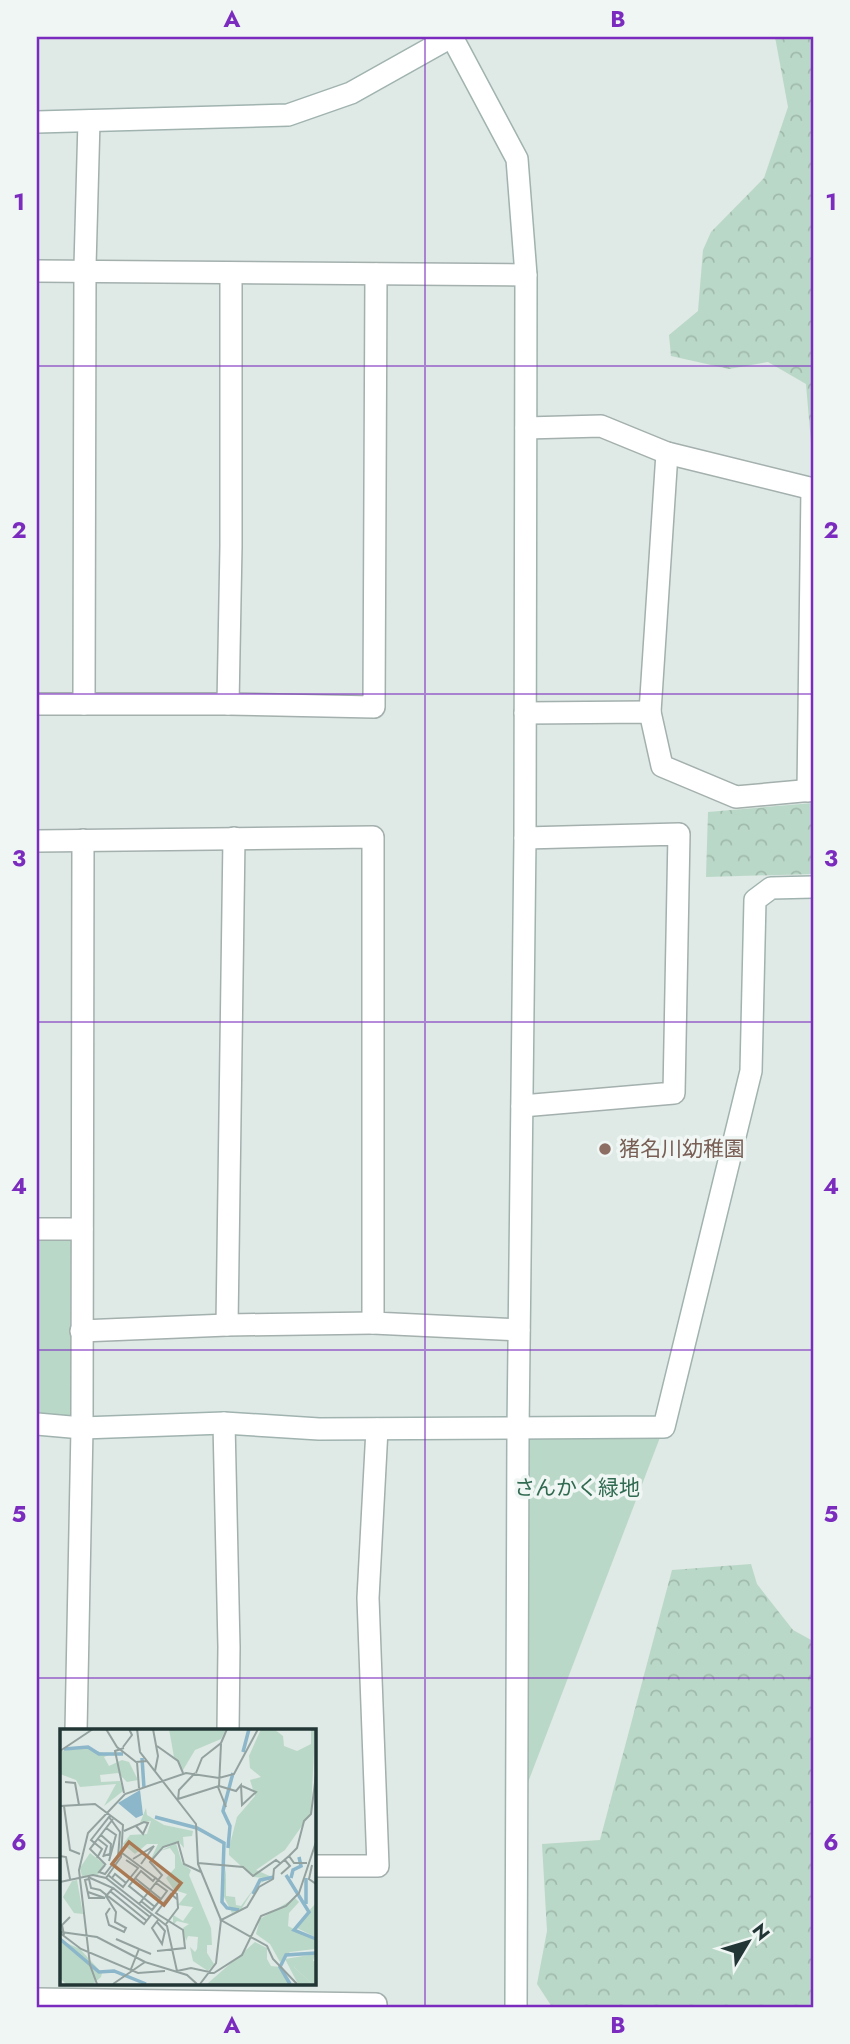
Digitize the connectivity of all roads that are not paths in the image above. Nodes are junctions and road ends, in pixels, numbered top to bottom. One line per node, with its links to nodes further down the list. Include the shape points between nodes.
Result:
1 (451, 37): 2 (street, via 351,93 288,116); 8 (street, via 517,159)
2 (89, 121): 3 (street); 5 (street)
3 (37, 122)
4 (37, 271): 5 (street)
5 (86, 271): 6 (street); 13 (street)
6 (231, 273): 7 (street); 14 (street)
7 (376, 274): 8 (street); 14 (street, via 374,707)
8 (526, 275): 9 (street)
9 (526, 428): 10 (street, via 601,426); 16 (street)
10 (667, 453): 11 (street); 15 (street)
11 (813, 489): 17 (street)
12 (37, 704): 13 (street)
13 (84, 704): 14 (street)
14 (228, 704)
15 (650, 712): 16 (street); 17 (street, via 662,766 736,797)
16 (525, 713): 19 (street)
17 (811, 790)
18 (234, 838): 20 (street); 26 (street, via 373,837); 27 (street)
19 (525, 838): 23 (street); 23 (street, via 679,834 674,1093)
20 (83, 840): 21 (street); 25 (street)
21 (37, 841)
22 (813, 887): 33 (street, via 771,888 755,900 751,1071 664,1427)
23 (522, 1106): 28 (street)
24 (37, 1229): 25 (street)
25 (82, 1229): 29 (street)
26 (373, 1323): 27 (street); 28 (street)
27 (227, 1325): 29 (street)
28 (519, 1330): 33 (street)
29 (81, 1331): 32 (street)
30 (224, 1423): 32 (street); 34 (street); 36 (street)
31 (37, 1424): 32 (street)
32 (82, 1428): 35 (street)
33 (518, 1428): 34 (street); 44 (street)
34 (377, 1429): 37 (street, via 368,1598 378,1866)
35 (76, 1729)
36 (228, 1729)
37 (315, 1866)
38 (37, 1869): 39 (street)
39 (60, 1869)
40 (37, 1999): 41 (street)
41 (81, 2003): 42 (street)
42 (232, 2005): 43 (street)
43 (376, 2007)
44 (516, 2007)

